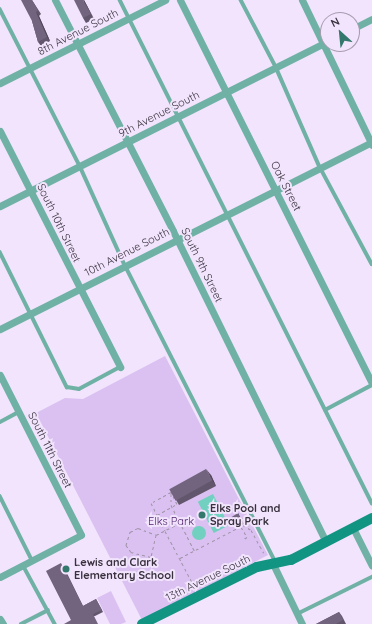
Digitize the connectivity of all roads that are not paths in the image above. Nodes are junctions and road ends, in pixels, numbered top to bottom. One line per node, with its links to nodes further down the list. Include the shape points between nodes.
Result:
1 (55, 0): 12 (street, South 9th Street)
2 (120, 0): 8 (lane)
3 (165, 0): 8 (street, 8th Avenue South)
4 (180, 0): 18 (street, Oak Street)
5 (241, 0): 15 (lane)
6 (302, 0): 11 (street)
7 (0, 9): 16 (lane)
8 (129, 18): 12 (street, 8th Avenue South); 19 (lane)
9 (372, 19): 10 (street)
10 (360, 25)
11 (320, 32)
12 (78, 44): 16 (street, 8th Avenue South); 21 (street, South 9th Street)
13 (320, 45): 15 (street, 9th Avenue South)
14 (331, 52): 22 (street)
15 (276, 67): 18 (street, 9th Avenue South); 24 (lane)
16 (30, 68): 17 (street, 8th Avenue South); 23 (lane)
17 (0, 83)
18 (226, 92): 19 (street, 9th Avenue South); 25 (street, Oak Street)
19 (178, 116): 21 (street, 9th Avenue South); 28 (lane)
20 (0, 131): 26 (street, South 10th Street)
21 (128, 142): 23 (street, 9th Avenue South); 29 (street, South 9th Street)
22 (372, 143): 24 (street, 10th Avenue South)
23 (80, 166): 26 (street, 9th Avenue South); 32 (lane)
24 (320, 167): 25 (street, 10th Avenue South); 31 (lane)
25 (275, 189): 28 (street, 10th Avenue South); 38 (street, Oak Street)
26 (30, 191): 27 (street, 9th Avenue South); 33 (street, South 10th Street)
27 (0, 206)
28 (226, 214): 29 (street, 10th Avenue South); 39 (lane)
29 (177, 239): 32 (street, 10th Avenue South); 46 (street, South 9th Street)
30 (0, 252): 34 (lane)
31 (372, 264)
32 (125, 265): 33 (street, 10th Avenue South); 48 (lane, via 272,553)
33 (78, 288): 34 (street, 10th Avenue South); 36 (street, South 10th Street)
34 (31, 313): 35 (street, 10th Avenue South); 36 (lane, via 68,387 79,389)
35 (0, 329)
36 (120, 367)
37 (0, 375): 40 (street, South 11th Street)
38 (372, 384): 39 (lane)
39 (325, 410): 43 (lane)
40 (19, 412): 41 (lane); 47 (street, South 11th Street, via 81,535)
41 (0, 422)
42 (0, 496): 47 (lane)
43 (372, 503)
44 (372, 518): 45 (street, 13th Avenue South)
45 (353, 528): 46 (street, 13th Avenue South); 50 (street)
46 (326, 542): 48 (street, 13th Avenue South, via 287,562)
47 (32, 560): 49 (street)
48 (274, 564): 54 (street); 59 (street, 13th Avenue South, via 257,567)
49 (23, 565): 52 (street); 53 (lane)
50 (372, 566)
51 (372, 576): 54 (lane)
52 (0, 577)
53 (48, 610): 57 (lane); 58 (lane)
54 (297, 614): 60 (street)
55 (0, 619): 56 (street)
56 (3, 624)
57 (21, 624)
58 (55, 624)
59 (142, 624)
60 (302, 624)

